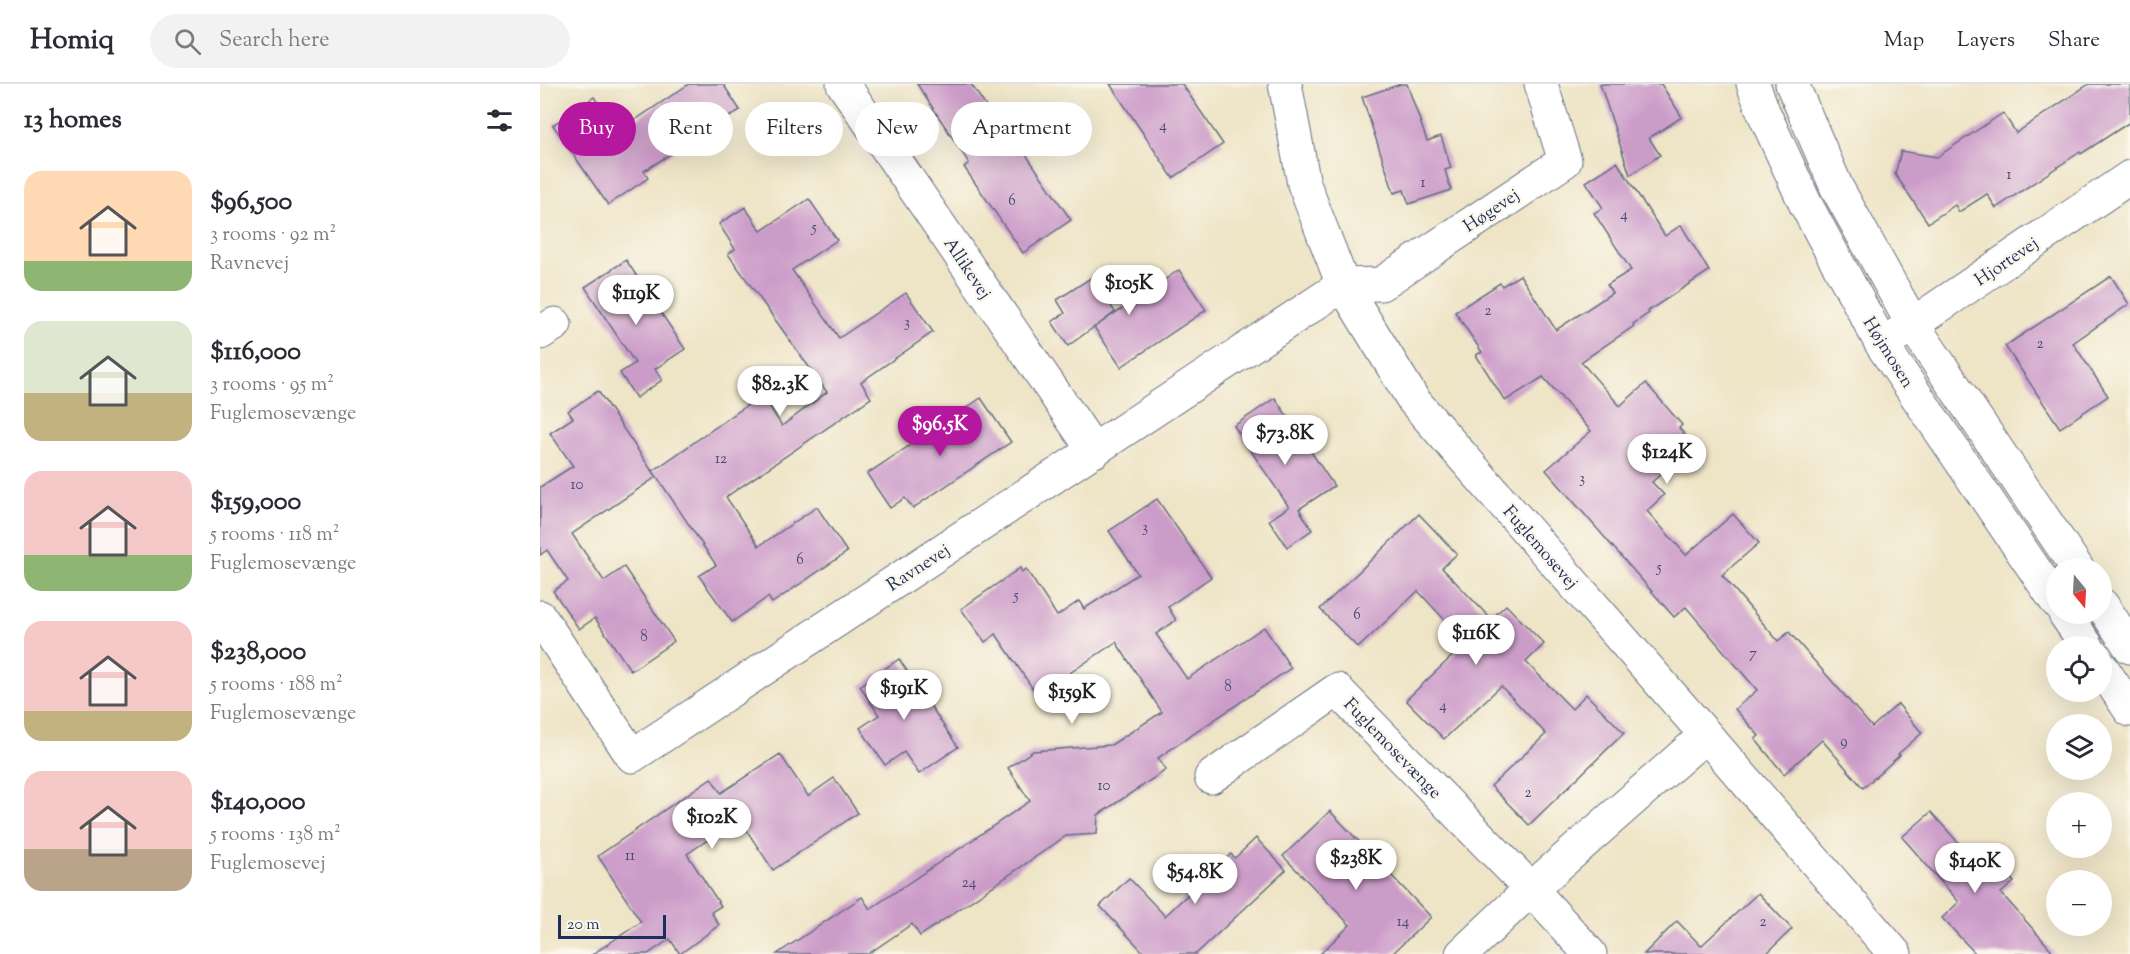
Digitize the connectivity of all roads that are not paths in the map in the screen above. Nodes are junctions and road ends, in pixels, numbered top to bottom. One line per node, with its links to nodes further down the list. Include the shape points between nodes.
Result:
1 (843, 84): 10 (street, Allikevej)
2 (1285, 84): 7 (street, Fuglemosevej, via 1304,184)
3 (1541, 84): 7 (street, Høgevej, via 1565,161 1381,284)
4 (1753, 84): 9 (street, Højmosen, via 1805,203)
5 (1792, 84): 8 (street, Højmosen, via 1837,188)
6 (2130, 177): 8 (street, Hjortevej)
7 (1343, 285): 10 (street, Ravnevej); 18 (street, Fuglemosevej, via 1414,401)
8 (1913, 325): 9 (street, Hjortevej); 11 (street, Højmosen)
9 (1882, 345): 12 (street, Højmosen)
10 (1094, 451): 13 (street, Ravnevej, via 632,756)
11 (2070, 558)
12 (2046, 587)
13 (540, 617)
14 (2112, 620): 15 (street)
15 (2130, 647)
16 (2112, 683): 17 (street)
17 (2130, 710)
18 (1706, 735): 20 (street); 23 (street, Fuglemosevej)
19 (1211, 777): 20 (street, Fuglemosevænge, via 1337,690)
20 (1531, 890): 21 (street); 22 (street, Fuglemosevænge)
21 (1462, 954)
22 (1590, 954)
23 (1895, 954)

